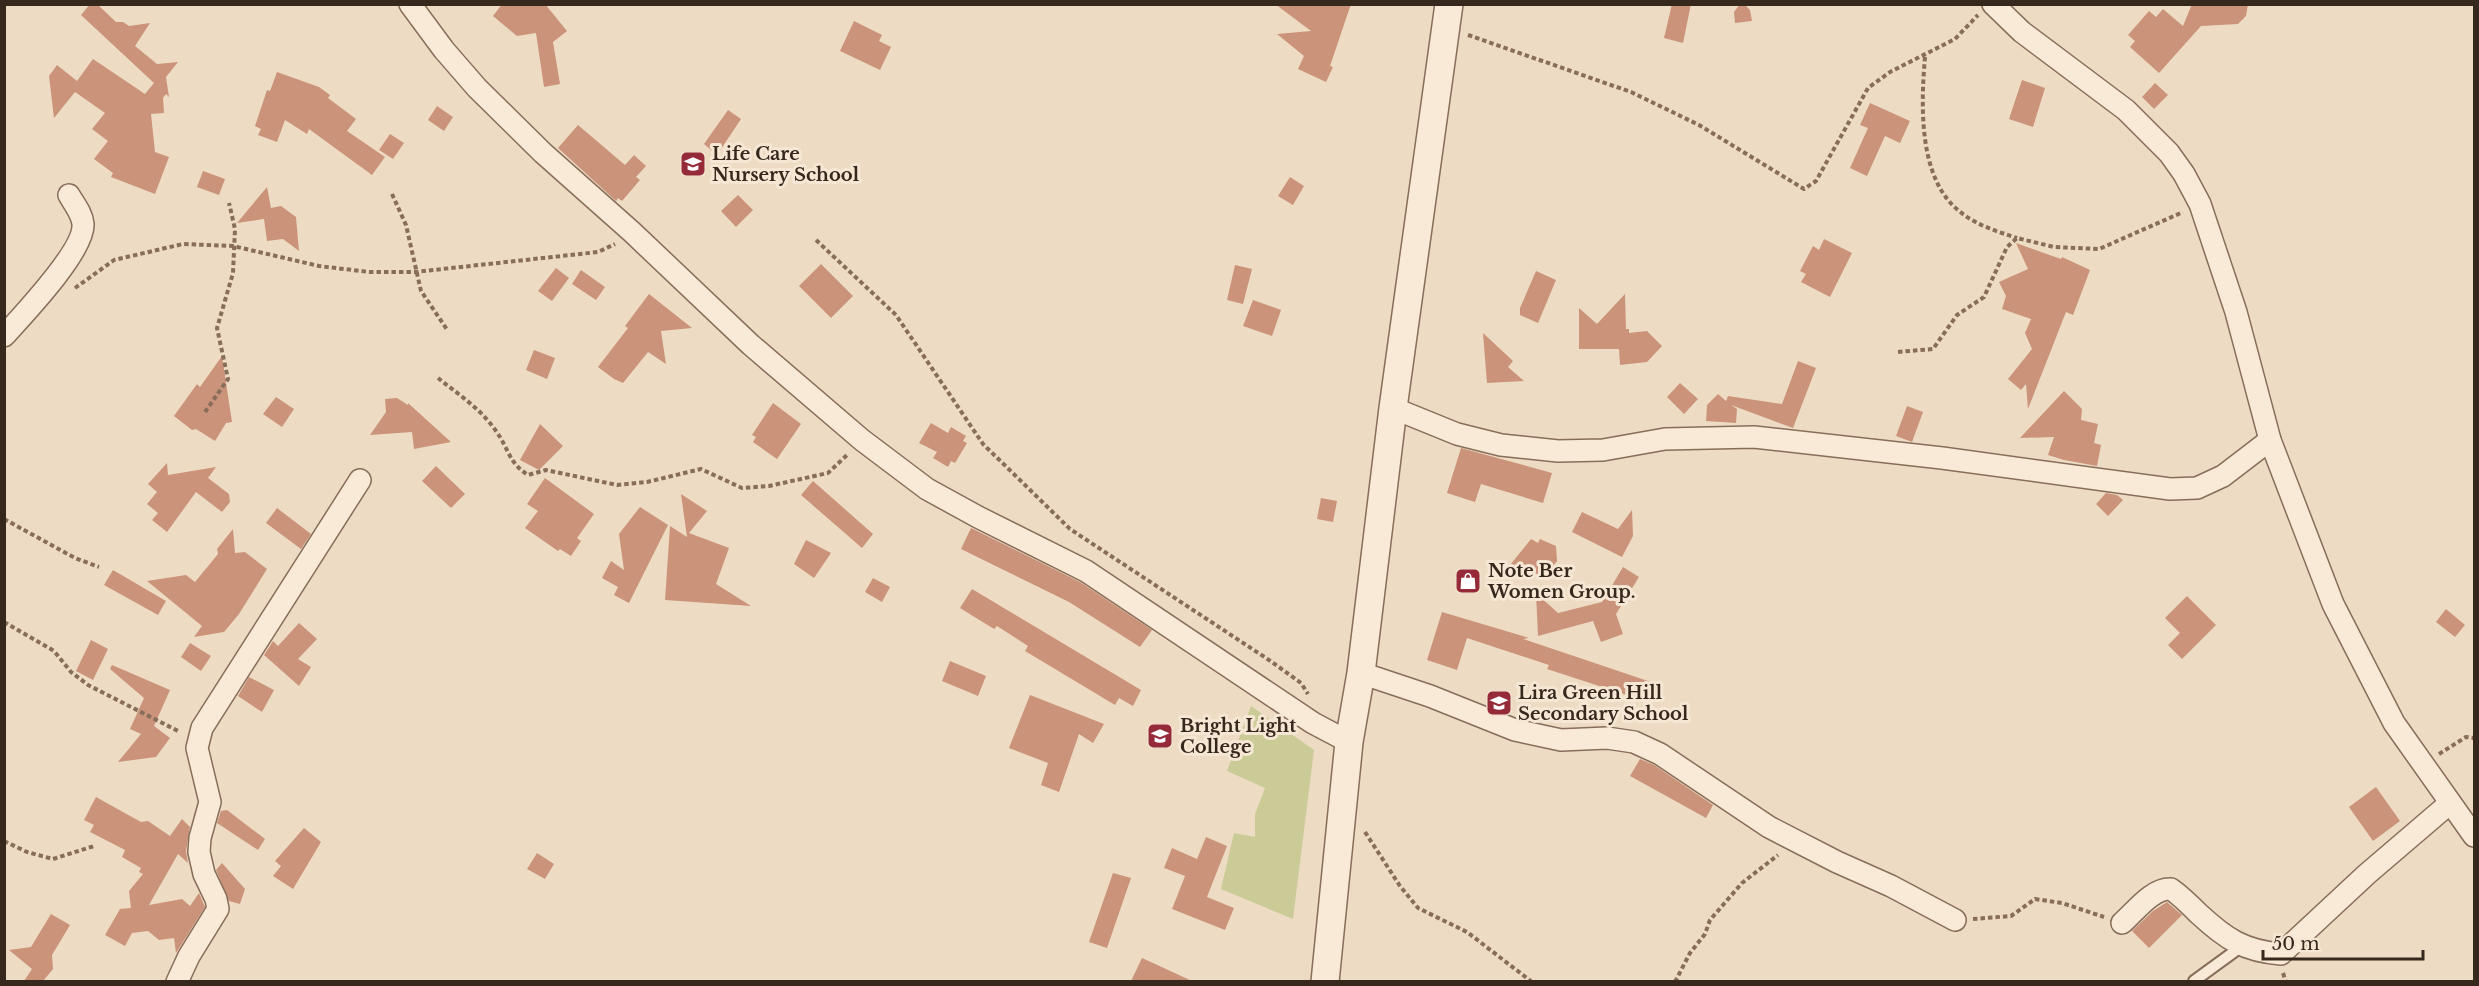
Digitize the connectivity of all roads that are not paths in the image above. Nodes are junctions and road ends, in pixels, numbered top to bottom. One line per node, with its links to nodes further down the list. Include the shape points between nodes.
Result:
1 (410, 4): 10 (street, via 477,88 543,153 751,345 862,440 927,489 1086,571 1313,723)
2 (1986, 8): 7 (street, via 2126,110 2169,153 2200,204 2236,312)
3 (1447, 16): 6 (street)
4 (69, 195): 5 (street, via 81,218 82,236 66,262)
5 (4, 336)
6 (1392, 408): 7 (street, via 1457,434 1501,445 1558,451 1603,450 1665,439 1754,437 2170,489 2197,488 2223,476); 9 (street)
7 (2270, 440): 11 (street, via 2332,604 2394,723)
8 (360, 480): 16 (street, via 217,701 197,741 210,797 199,852 218,909)
9 (1361, 673): 10 (street); 13 (street, via 1515,730 1561,740 1607,738 1634,742 1660,754 1768,827)
10 (1349, 742): 17 (street)
11 (2450, 803): 12 (street); 15 (street, via 2281,954)
12 (2475, 836)
13 (1955, 920)
14 (2122, 923): 15 (street, via 2154,894 2170,890)
15 (2242, 946): 18 (lane)
16 (177, 981)
17 (1324, 981)
18 (2194, 981)

